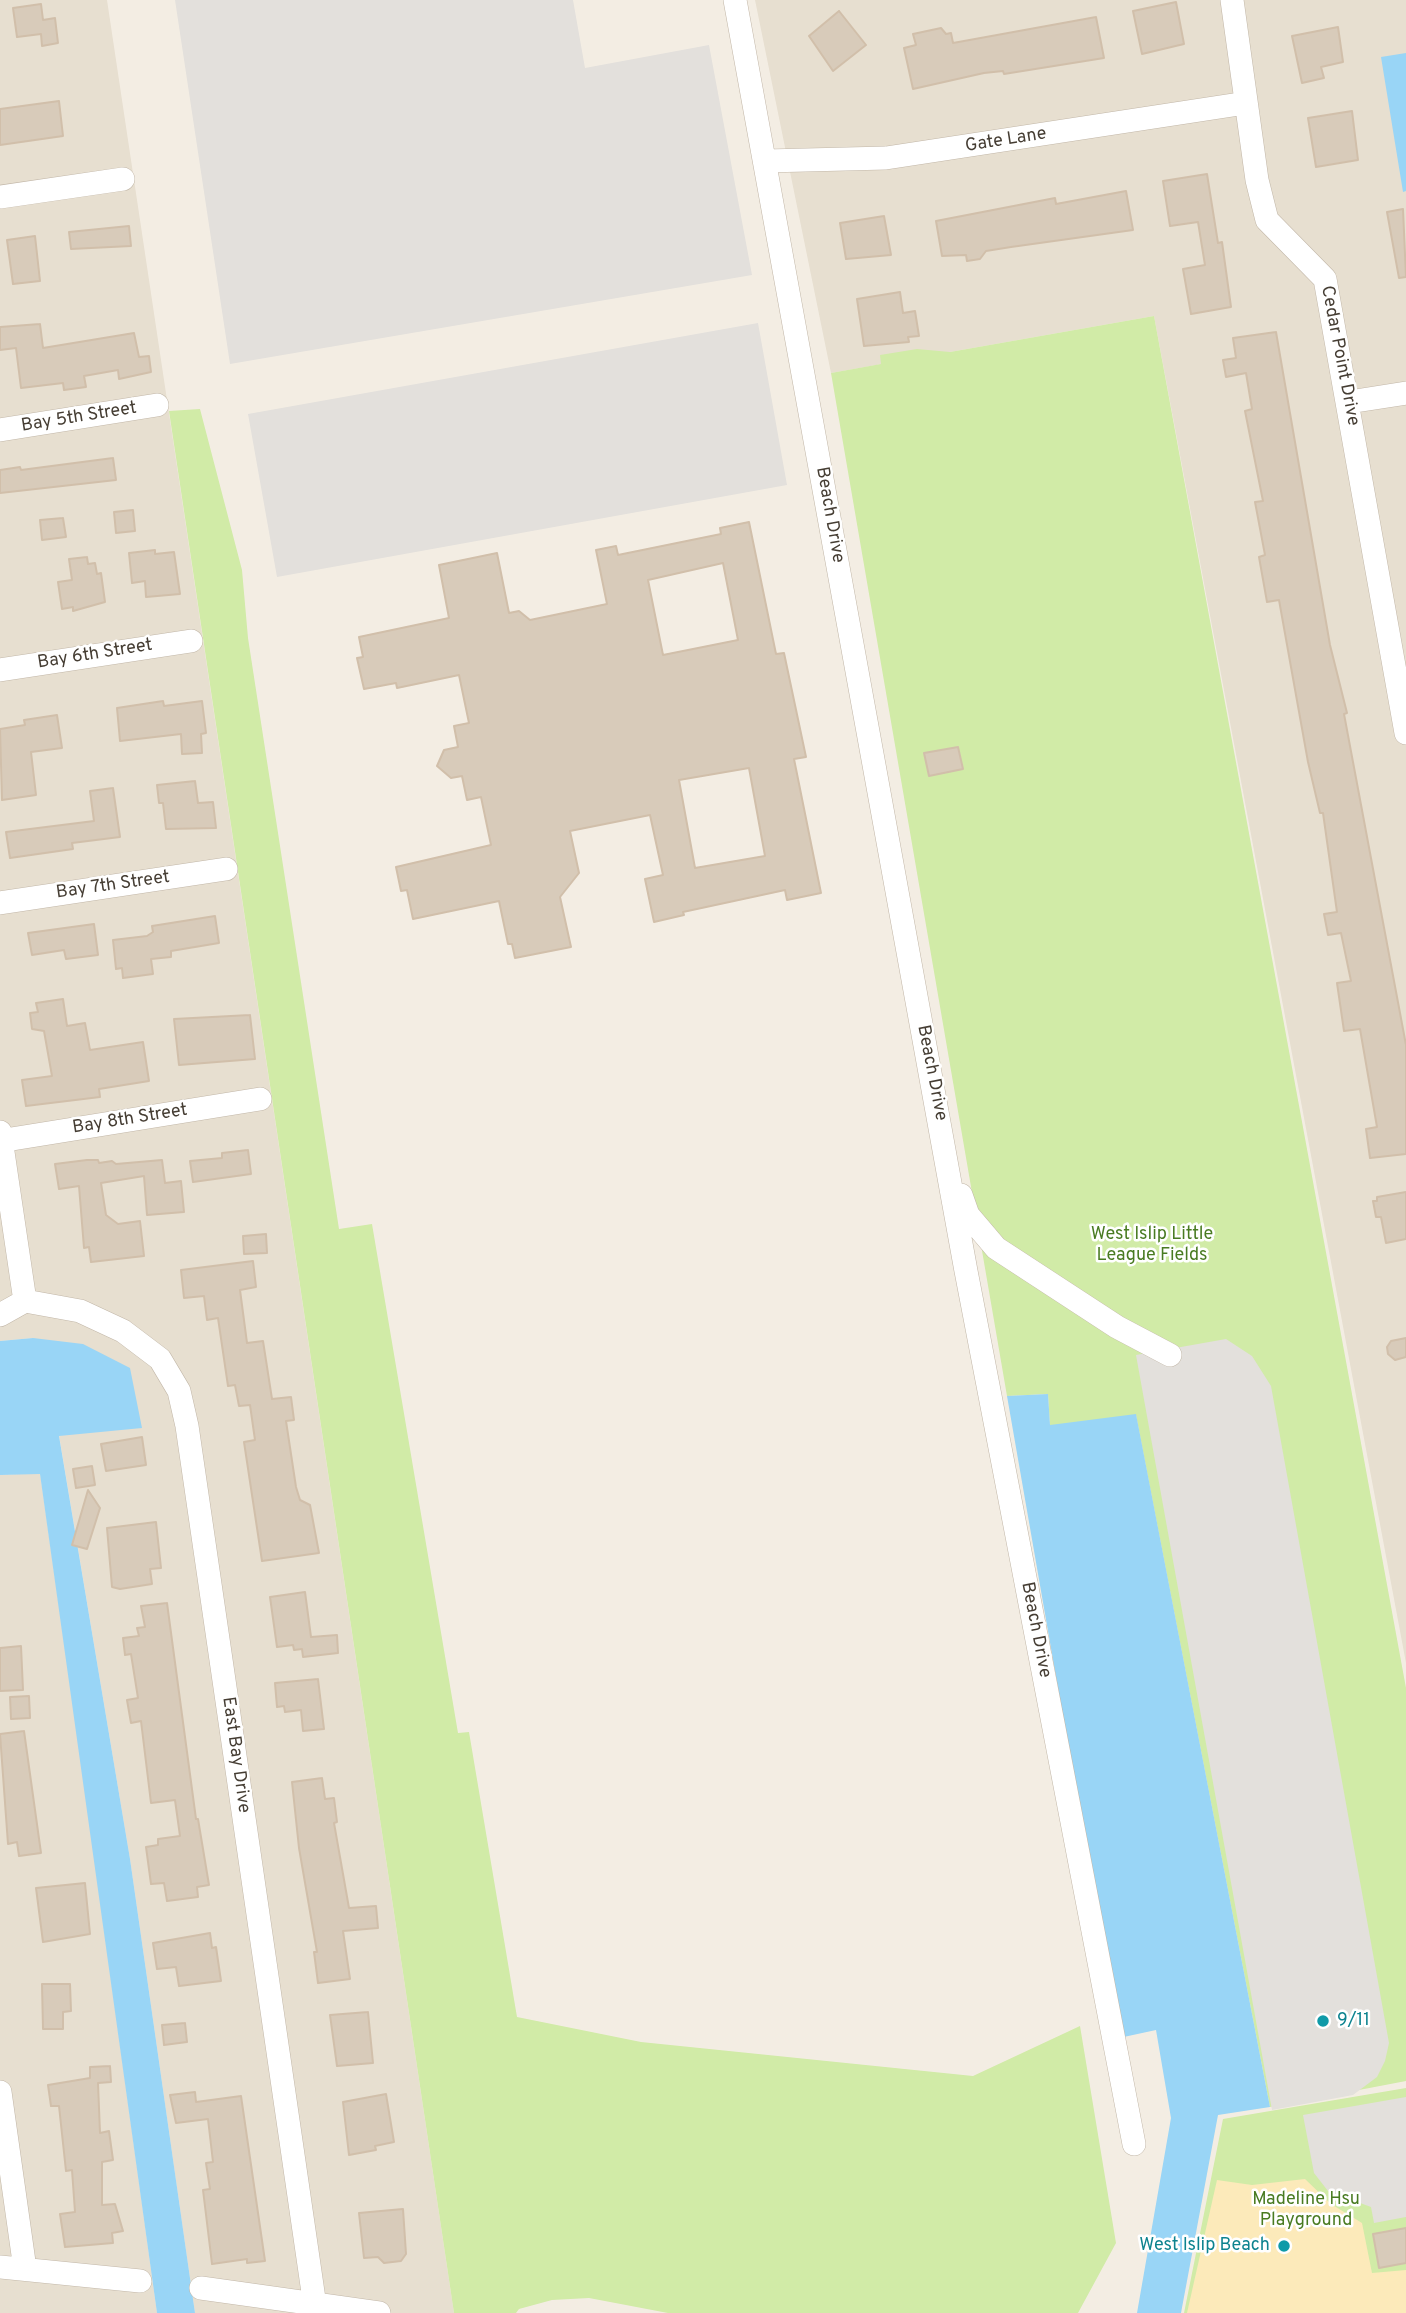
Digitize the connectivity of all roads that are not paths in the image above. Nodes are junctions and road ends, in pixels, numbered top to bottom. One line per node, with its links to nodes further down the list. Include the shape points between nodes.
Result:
1 (735, 0): 4 (street, Beach Drive)
2 (1232, 0): 3 (street, Cedar Point Drive)
3 (1246, 103): 4 (street, Gate Lane, via 886,158); 8 (street, Cedar Point Drive, via 1267,220 1325,279)
4 (766, 161): 17 (street, Beach Drive)
5 (123, 179): 6 (street)
6 (0, 197)
7 (1406, 393): 8 (street)
8 (1349, 402): 13 (street, Cedar Point Drive)
9 (157, 405): 10 (street, Bay 5th Street)
10 (0, 430)
11 (191, 641): 12 (street, Bay 6th Street)
12 (0, 670)
13 (1406, 733)
14 (226, 869): 15 (street, Bay 7th Street)
15 (0, 903)
16 (260, 1100): 18 (street, Bay 8th Street)
17 (943, 1136): 21 (street, via 968,1215 996,1248 1116,1327); 23 (street, Beach Drive)
18 (0, 1138): 19 (street)
19 (25, 1301): 20 (street); 28 (street, East Bay Drive, via 79,1311 123,1331 160,1359 179,1391)
20 (0, 1315)
21 (1170, 1355)
22 (0, 2092): 25 (street)
23 (1134, 2144)
24 (0, 2267): 25 (street)
25 (25, 2269): 26 (street)
26 (140, 2281)
27 (201, 2288): 28 (street)
28 (315, 2309): 29 (street)
29 (379, 2313)

